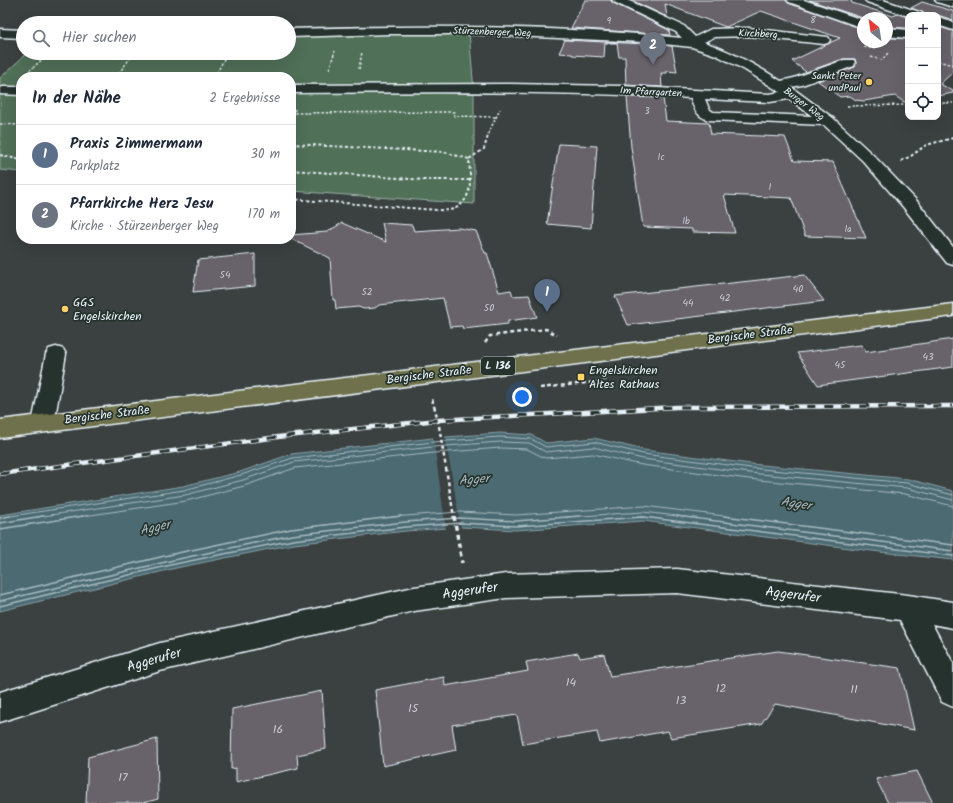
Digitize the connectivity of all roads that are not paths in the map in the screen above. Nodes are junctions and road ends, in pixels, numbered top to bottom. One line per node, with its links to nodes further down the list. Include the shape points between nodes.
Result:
1 (618, 0): 14 (street, Burger Weg, via 680,29)
2 (793, 0): 7 (street)
3 (871, 0): 6 (street)
4 (940, 0): 5 (street)
5 (953, 4)
6 (909, 12)
7 (857, 22)
8 (0, 33): 11 (street)
9 (296, 33): 14 (street, Stürzenberger Weg, via 468,30 645,38)
10 (893, 33): 12 (street)
11 (16, 34)
12 (905, 34)
13 (824, 40): 14 (street, Kirchberg, via 748,32 711,33)
14 (694, 43): 16 (street, Burger Weg, via 720,52)
15 (849, 63): 16 (street, via 797,82)
16 (779, 85): 21 (street, Burger Weg)
17 (296, 89): 20 (street, Im Pfarrgarten, via 510,88)
18 (3, 91): 19 (street)
19 (16, 91)
20 (697, 94): 21 (street, Im Pfarrgarten, via 770,98); 22 (street, via 702,111 709,116)
21 (792, 94): 22 (street, Burger Weg)
22 (828, 121): 23 (street, Burger Weg, via 910,204)
23 (953, 259)
24 (953, 310): 26 (main road, Bergische Straße / L 136)
25 (56, 354): 26 (street)
26 (43, 423): 27 (main road, Bergische Straße / L 136)
27 (0, 429)
28 (908, 608): 29 (street, Aggerufer); 30 (street); 31 (street, Aggerufer, via 677,581 506,586 414,599 160,657)
29 (953, 615)
30 (953, 692)
31 (0, 707)

